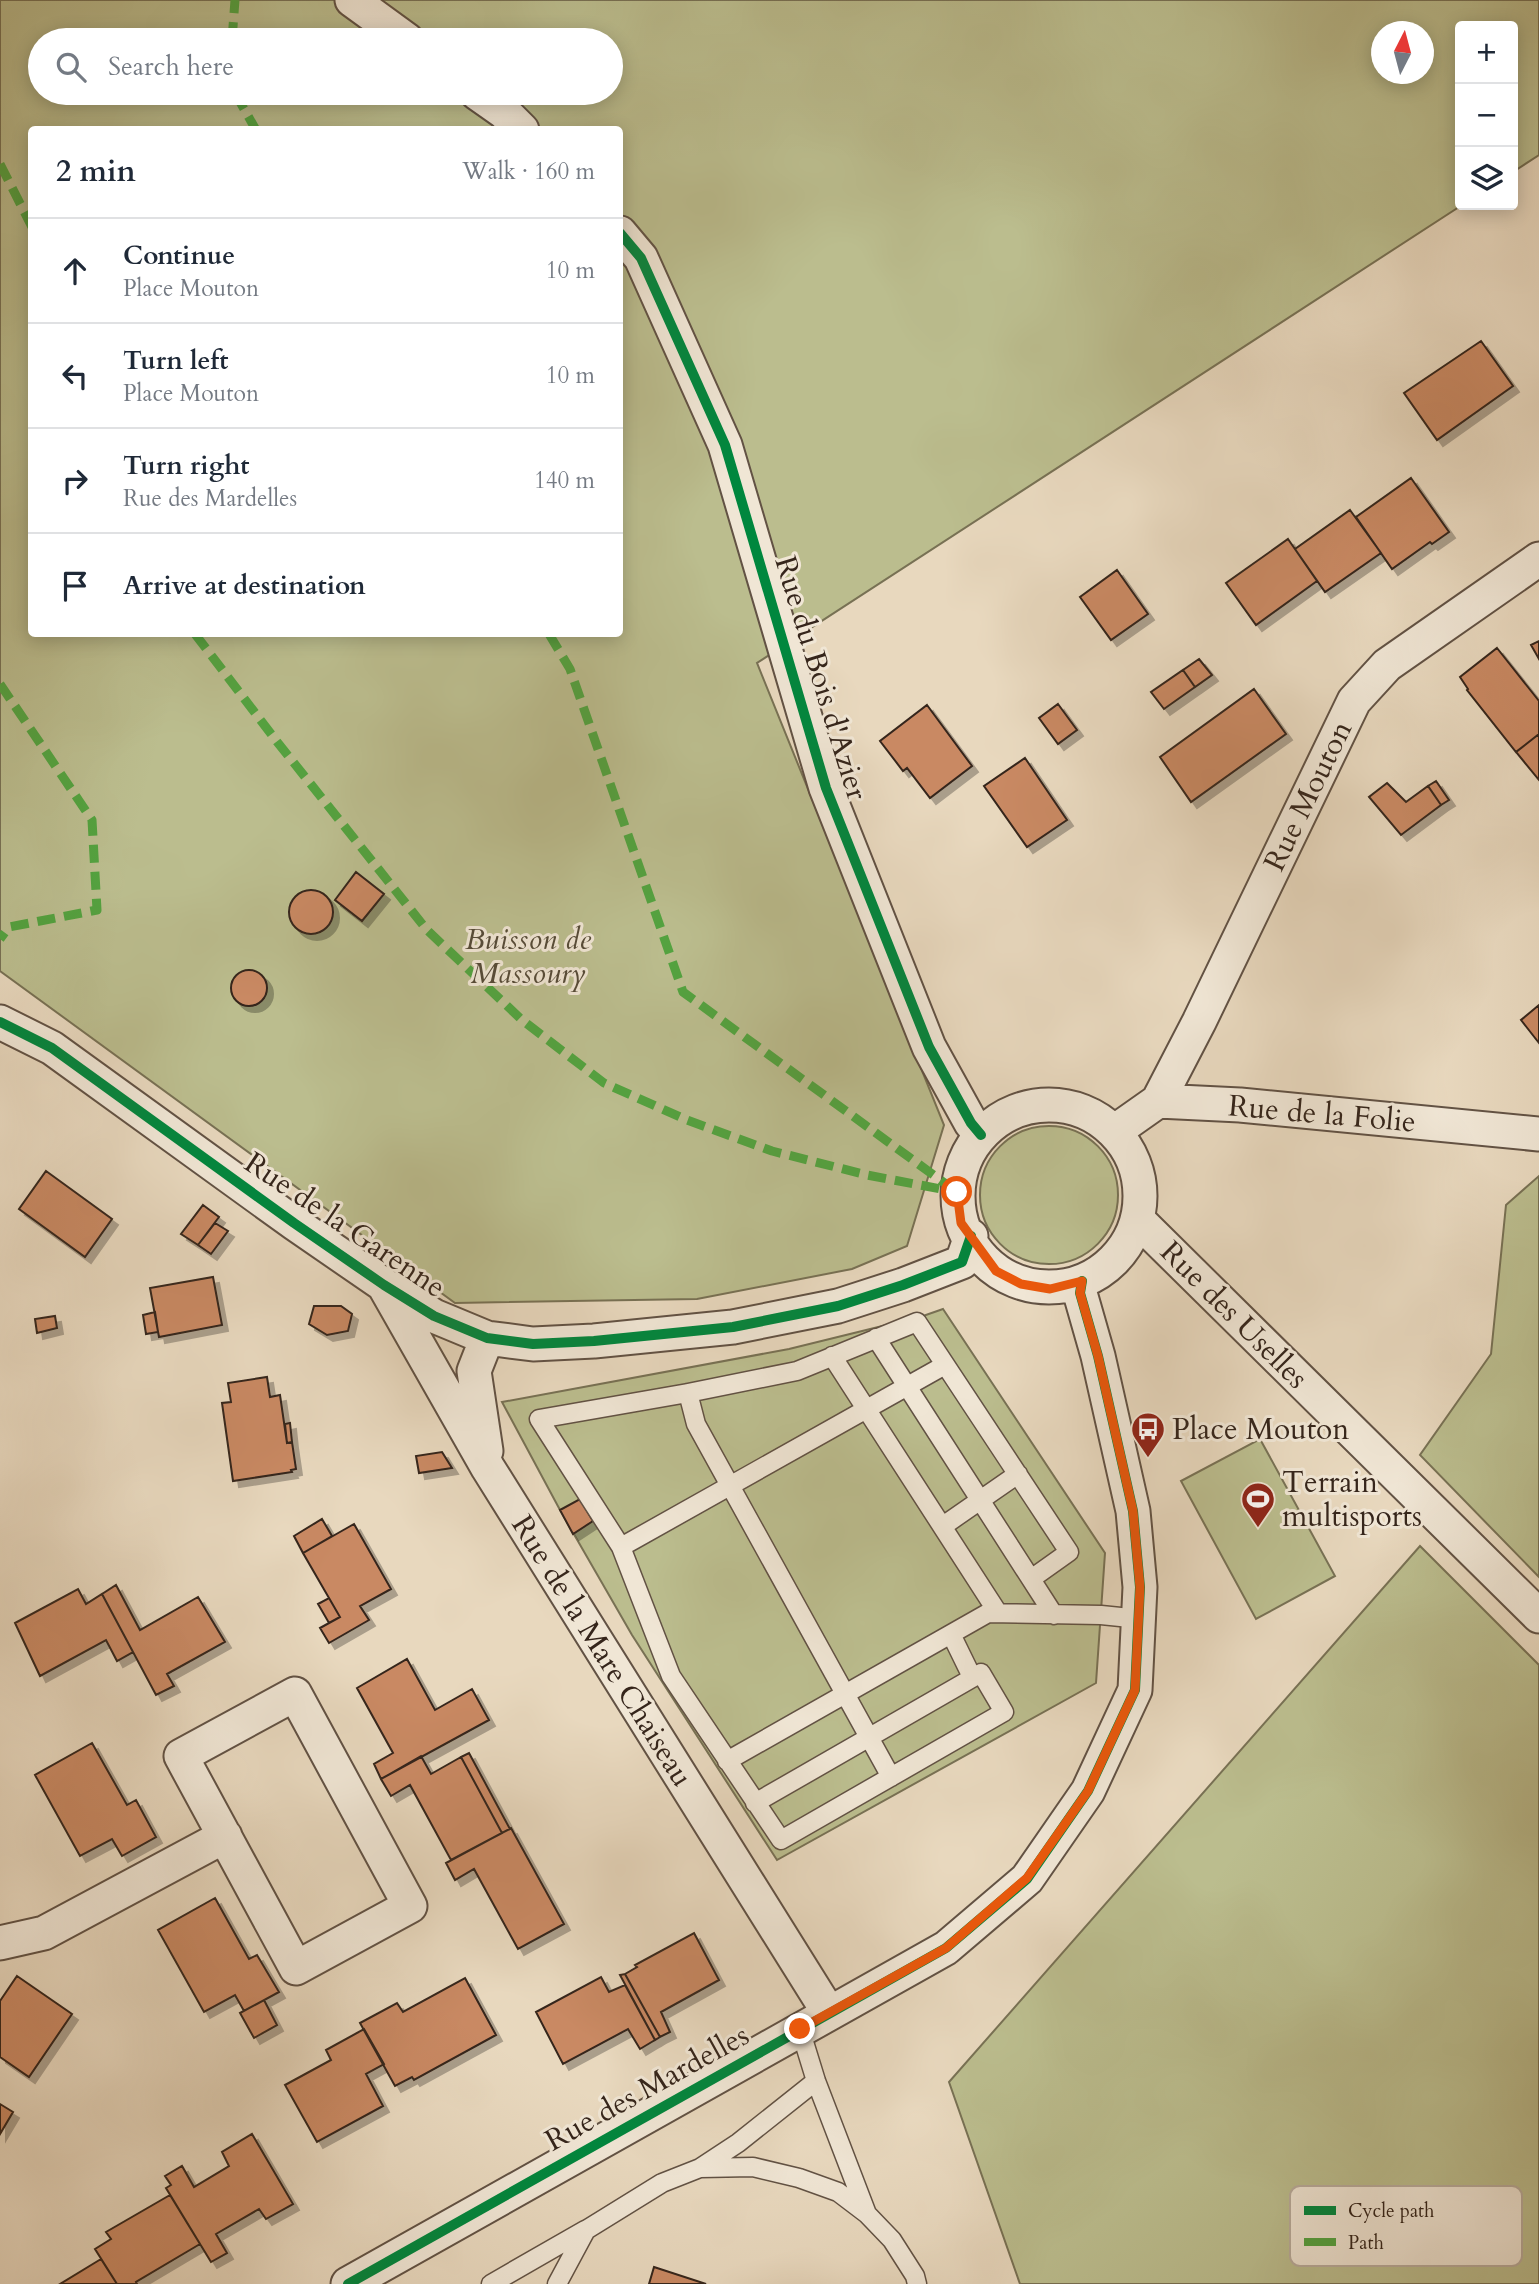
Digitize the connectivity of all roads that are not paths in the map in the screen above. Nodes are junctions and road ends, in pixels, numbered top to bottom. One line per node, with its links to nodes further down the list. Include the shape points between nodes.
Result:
1 (352, 0): 2 (street)
2 (390, 28)
3 (494, 105): 4 (street)
4 (518, 126)
5 (623, 237): 11 (street, Rue du Bois d'Azier, via 640,258 725,445 827,788 929,1047)
6 (1539, 559): 8 (street, Rue Mouton, via 1387,665 1354,701)
7 (0, 1022): 15 (street, Rue de la Garenne, via 52,1048)
8 (1158, 1101): 9 (street); 10 (street, Rue de la Folie)
9 (1114, 1132): 11 (street, via 1090,1115 1061,1106 1032,1107 1003,1117); 12 (street, via 1132,1158 1141,1189)
10 (1539, 1134)
11 (981, 1135): 13 (street, via 964,1162 957,1192 961,1223)
12 (1138, 1220): 14 (street, via 1126,1248 1105,1270); 32 (street, Rue des Uselles)
13 (971, 1237): 14 (street, via 996,1271 1021,1284 1050,1289); 16 (street, Rue de la Garenne, via 962,1262 838,1306 733,1327 594,1342 533,1344)
14 (1082, 1281): 33 (street, Rue des Mardelles, via 1080,1293 1133,1511)
15 (384, 1285): 16 (street, Rue de la Garenne, via 434,1316); 23 (street, Rue de la Mare Chaiseau)
16 (487, 1338): 23 (street, via 474,1371)
17 (876, 1338): 18 (lane); 19 (lane, via 917,1322); 20 (lane)
18 (832, 1356): 21 (lane, via 797,1371); 22 (lane)
19 (946, 1365): 20 (lane); 24 (lane)
20 (907, 1387): 22 (lane); 26 (lane)
21 (688, 1393): 25 (lane, via 696,1424); 28 (lane, via 539,1419)
22 (866, 1410): 25 (lane); 27 (lane)
23 (488, 1468): 43 (street, Rue de la Mare Chaiseau)
24 (1018, 1474): 26 (lane); 29 (lane, via 1069,1552)
25 (730, 1486): 28 (lane); 36 (lane)
26 (980, 1500): 27 (lane); 29 (lane)
27 (943, 1526): 30 (lane)
28 (621, 1547): 38 (lane, via 671,1676)
29 (1031, 1579): 31 (lane)
30 (998, 1613): 31 (lane); 34 (lane, via 988,1613)
31 (1054, 1615): 33 (lane)
32 (1539, 1616)
33 (1140, 1619): 43 (street, Rue des Mardelles, via 1135,1690 1088,1791 1027,1878 946,1948)
34 (951, 1634): 35 (lane); 36 (lane)
35 (972, 1677): 37 (lane); 39 (lane, via 981,1673 1003,1713)
36 (845, 1694): 37 (lane); 38 (lane)
37 (869, 1737): 39 (lane); 40 (lane)
38 (727, 1761): 40 (lane)
39 (891, 1777): 40 (lane, via 781,1840)
40 (755, 1802)
41 (225, 1836): 41 (street, via 296,1968 410,1906 295,1694 181,1756); 42 (street, via 44,1933)
42 (0, 1943)
43 (829, 2013): 44 (street, Rue des Mardelles)
44 (800, 2029): 45 (lane); 49 (street, Rue des Mardelles)
45 (816, 2081): 46 (lane); 47 (lane)
46 (700, 2168): 47 (lane, via 753,2168 799,2178 838,2192); 48 (lane, via 662,2183)
47 (867, 2214): 52 (lane, via 892,2241)
48 (586, 2230): 50 (lane); 51 (lane)
49 (348, 2284)
50 (491, 2284)
51 (557, 2284)
52 (917, 2284)

